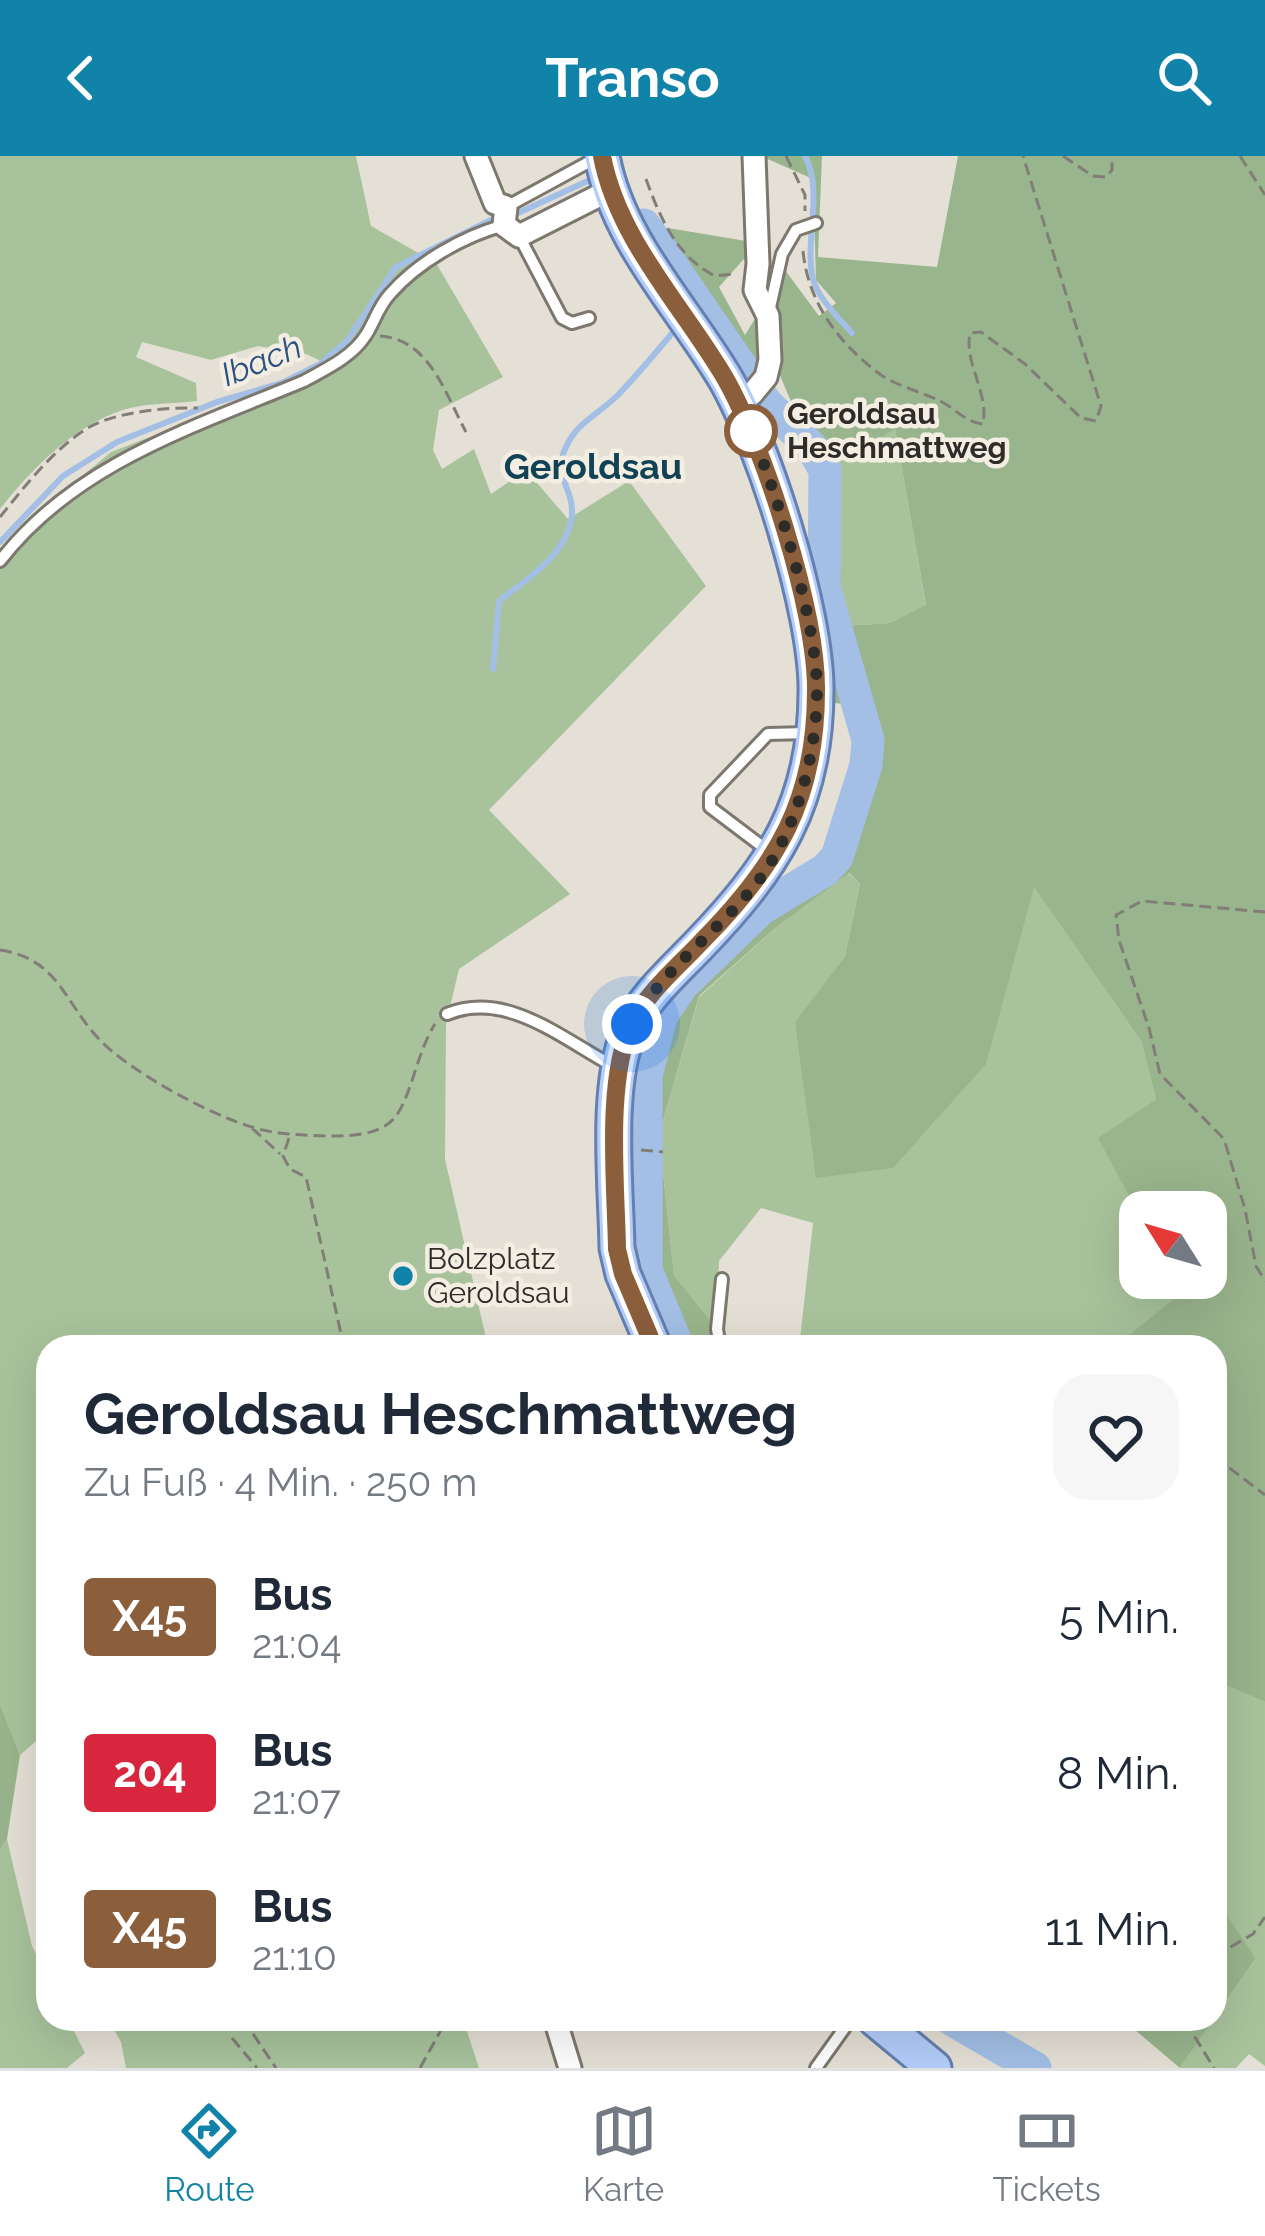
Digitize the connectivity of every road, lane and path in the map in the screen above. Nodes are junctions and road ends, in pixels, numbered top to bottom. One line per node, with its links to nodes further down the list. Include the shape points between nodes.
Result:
1 (476, 156): 12 (street)
2 (601, 156): 10 (main road); 12 (lane)
3 (754, 156): 14 (street)
4 (786, 156): 13 (path)
5 (1023, 156): 13 (path, via 1101,406 1096,421 1081,418 981,332 970,333 968,345 986,407 982,424 884,377 837,334 809,293 803,254)
6 (1063, 156): 7 (path, via 1106,177)
7 (1112, 156)
8 (1240, 156): 11 (path)
9 (646, 179): 14 (path, via 668,230 702,270 736,274)
10 (610, 190): 12 (street); 18 (main road, via 624,224)
11 (1265, 195)
12 (507, 220): 16 (lane, via 562,318); 17 (lane, via 407,275)
13 (810, 223): 15 (lane, via 782,254)
14 (758, 264): 15 (street, via 755,290)
15 (768, 316): 18 (street, via 770,360)
16 (589, 318)
17 (366, 334): 20 (path, via 422,351); 22 (lane, via 304,381 118,459 80,483)
18 (752, 391): 23 (main road, via 761,456 808,622 817,688)
19 (188, 408): 21 (path, via 88,427)
20 (466, 432)
21 (0, 517)
22 (0, 560)
23 (812, 733): 24 (main road); 24 (lane, via 768,734 710,794 710,807)
24 (775, 856): 28 (main road, via 646,1001)
25 (1265, 912): 35 (path, via 1142,901 1116,915 1160,1074 1224,1139)
26 (0, 950): 29 (path, via 23,953 52,973 98,1039 144,1076)
27 (447, 1013): 28 (lane, via 470,1004 505,1008); 30 (path, via 421,1049 397,1116 380,1130)
28 (618, 1069): 37 (main road, via 617,1249)
29 (251, 1127): 30 (path); 33 (path)
30 (290, 1135): 33 (path)
31 (637, 1150): 32 (path)
32 (663, 1152)
33 (283, 1156): 36 (path, via 306,1178)
34 (722, 1279): 38 (lane)
35 (1265, 1281)
36 (341, 1335)
37 (649, 1335)
38 (718, 1335)
39 (1227, 1466): 40 (path)
40 (1265, 1495)
41 (1265, 1917): 42 (path)
42 (1227, 1949)
43 (251, 2031): 51 (path)
44 (440, 2031): 52 (path)
45 (559, 2031): 53 (street)
46 (842, 2031): 54 (lane)
47 (889, 2031): 55 (main road)
48 (1193, 2031): 56 (path)
49 (232, 2038): 50 (path)
50 (257, 2068)
51 (276, 2068)
52 (420, 2068)
53 (570, 2068)
54 (816, 2068)
55 (934, 2068)
56 (1214, 2068)

